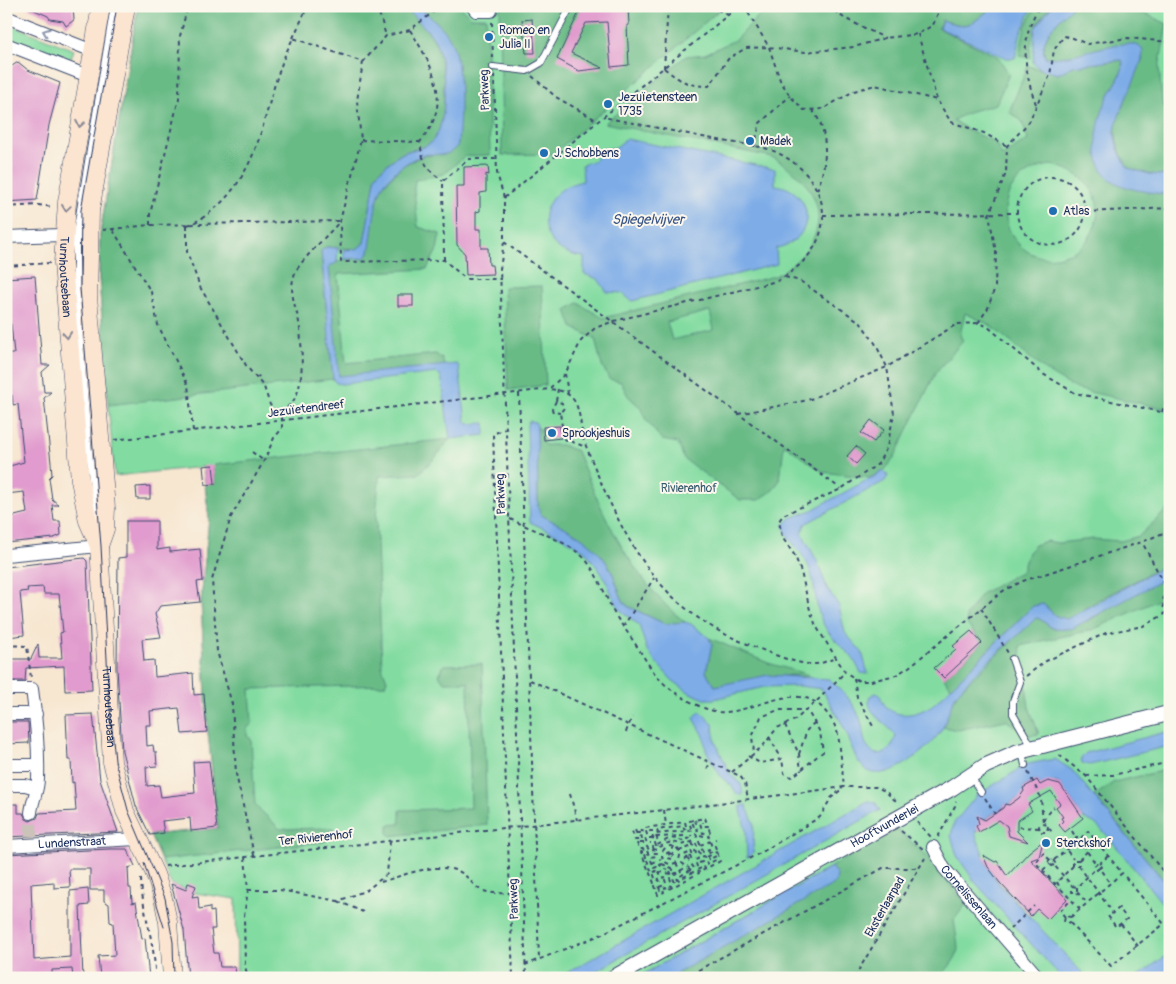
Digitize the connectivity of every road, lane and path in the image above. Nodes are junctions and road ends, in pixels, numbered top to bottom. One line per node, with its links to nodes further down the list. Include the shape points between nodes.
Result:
1 (101, 6): 30 (main road, Turnhoutsebaan)
2 (114, 6): 61 (lane, Turnhoutsebaan, via 78,210)
3 (126, 6): 61 (main road, Turnhoutsebaan)
4 (190, 6): 58 (path, via 180,36 179,98)
5 (308, 6): 25 (path)
6 (377, 6): 24 (path)
7 (441, 6): 22 (path)
8 (472, 6): 19 (street, via 476,11)
9 (571, 6): 34 (lane, via 547,56)
10 (656, 6): 18 (path)
11 (673, 6): 18 (path)
12 (710, 6): 20 (path)
13 (738, 6): 20 (path)
14 (744, 6): 29 (path)
15 (828, 6): 26 (path, via 844,18)
16 (941, 6): 23 (path, via 933,25)
17 (1040, 6): 38 (path, via 1027,36 1025,54 1026,77)
18 (668, 8): 33 (path)
19 (492, 11): 32 (path, Parkweg)
20 (728, 15): 33 (path)
21 (6, 17): 30 (street, one-way to 21)
22 (410, 30): 24 (path); 43 (path, via 435,76 437,114 432,128)
23 (918, 34): 26 (path); 37 (path)
24 (386, 36): 31 (path)
25 (293, 38): 31 (path); 59 (path, via 280,66 259,144 245,172 233,191 215,208)
26 (885, 38): 29 (path, via 854,47 805,52)
27 (1170, 42): 38 (path, via 1128,38 1087,44 1064,36 1051,58 1050,75)
28 (6, 44): 35 (street)
29 (769, 47): 33 (path, via 746,48 729,58 709,86 692,86); 36 (path, via 780,80)
30 (93, 51): 35 (main road, Turnhoutsebaan)
31 (363, 62): 42 (path, via 357,101)
32 (493, 67): 34 (lane); 46 (path, Parkweg)
33 (664, 68): 40 (path)
34 (527, 71): 41 (path, via 538,84)
35 (88, 76): 61 (main road, Turnhoutsebaan, one-way to 61, via 66,202)
36 (790, 96): 39 (path, via 804,110); 45 (path, via 760,123)
37 (938, 100): 39 (path, via 876,85 854,91 823,109); 44 (path, via 951,122 984,133)
38 (1036, 104): 44 (path, via 1028,122)
39 (812, 110): 48 (path, via 820,119 825,146 823,176)
40 (603, 117): 41 (path); 45 (path)
41 (598, 121): 49 (path)
42 (361, 140): 43 (path); 57 (path)
43 (420, 142): 47 (path, via 428,171)
44 (1006, 146): 55 (path, via 1006,173)
45 (754, 147): 48 (path, via 774,151 790,160)
46 (496, 159): 47 (path, via 469,159); 49 (path, Parkweg)
47 (443, 181): 64 (path)
48 (817, 190): 56 (path)
49 (504, 198): 63 (path, Parkweg)
50 (6, 207): 51 (path, via 38,205)
51 (58, 208)
52 (1170, 208): 53 (path)
53 (1086, 212): 54 (path, via 1078,234 1069,241 1046,246 1035,242 1023,230); 54 (path, via 1082,196 1072,183 1051,177 1040,179 1026,188 1018,202)
54 (1017, 213): 55 (path)
55 (989, 214): 56 (path); 70 (path, via 996,252 995,287 988,308)
56 (823, 215): 67 (path, via 822,228 812,252)
57 (340, 221): 59 (path); 64 (path, via 341,262); 82 (path, via 295,272 291,295 300,328 300,383 293,402)
58 (150, 225): 59 (path); 60 (path)
59 (187, 225): 74 (path, via 187,252 200,287)
60 (113, 230): 61 (path); 89 (path, via 151,292 158,325 187,382)
61 (79, 233): 62 (street); 99 (main road, Turnhoutsebaan, via 88,296 106,508 105,529); 99 (main road, Turnhoutsebaan, one-way to 99, via 64,300 80,480 88,521)
62 (6, 237)
63 (504, 242): 68 (path, Parkweg); 69 (path)
64 (444, 260): 68 (path, via 466,279)
65 (55, 263): 66 (path)
66 (6, 266)
67 (785, 276): 69 (path, via 777,281); 71 (path, via 800,281 860,322)
68 (501, 278): 79 (path, Parkweg)
69 (614, 321): 73 (path, via 595,328 581,341); 85 (path)
70 (978, 323): 71 (path, via 957,324); 83 (path, via 987,326 1043,374 1075,393)
71 (887, 367): 85 (path, via 808,400); 94 (path, via 894,414 887,447 878,464)
72 (262, 374): 74 (path)
73 (565, 374): 75 (path); 80 (path)
74 (256, 378): 82 (path, via 264,387 272,408)
75 (549, 388): 76 (path, Jezuïetendreef); 78 (path, Jezuïetendreef)
76 (558, 389): 80 (path); 81 (path)
77 (1170, 390): 83 (path)
78 (519, 392): 79 (path, Jezuïetendreef); 96 (path)
79 (506, 394): 87 (path, Jezuïetendreef); 88 (path, Parkweg)
80 (568, 394): 91 (path, via 575,403)
81 (556, 401): 84 (path, via 564,408); 84 (path, via 553,412)
82 (282, 410): 87 (path)
83 (1162, 412): 86 (path)
84 (560, 413): 91 (path, via 564,439)
85 (738, 414): 94 (path)
86 (1170, 414)
87 (283, 420): 89 (path, Jezuïetendreef); 93 (path, via 282,429 274,438)
88 (507, 428): 95 (path, Parkweg); 165 (path, via 493,434)
89 (193, 431): 90 (path, Jezuïetendreef)
90 (112, 440)
91 (586, 447): 101 (path, via 618,520)
92 (252, 452): 93 (path)
93 (264, 461): 213 (path, via 231,517 212,580 217,650 232,704 236,774)
94 (841, 490): 107 (path, via 790,511 779,521 782,537 801,572 816,626)
95 (510, 519): 96 (path); 161 (path, Parkweg)
96 (524, 525): 105 (path, via 582,556); 111 (path)
97 (1170, 530): 98 (path)
98 (1142, 542): 103 (path); 104 (path, via 1023,581 1002,591)
99 (99, 546): 100 (street); 186 (main road, Turnhoutsebaan, via 112,762 120,797)
100 (6, 555)
101 (654, 578): 105 (path); 107 (path, via 674,600 707,626 738,641 810,664)
102 (1170, 584): 103 (path)
103 (1165, 585): 112 (path, via 1165,614 1157,620 1106,633 1046,661)
104 (981, 608): 108 (path); 110 (path, via 896,675 871,681)
105 (623, 628): 115 (path, via 658,678 682,697 704,708 720,712 780,698)
106 (6, 645): 114 (path, via 27,646)
107 (837, 658): 109 (path)
108 (1012, 659): 112 (lane)
109 (845, 672): 110 (path); 115 (path)
110 (854, 678): 124 (path, via 857,698)
111 (530, 680): 123 (path); 159 (path)
112 (1020, 682): 127 (lane, via 1013,701 1013,714 1031,742)
113 (6, 689): 114 (street)
114 (32, 689): 119 (street)
115 (817, 701): 116 (path); 144 (path, via 830,716 838,734)
116 (807, 710): 121 (path); 122 (path); 129 (path, via 778,710 761,717 752,737)
117 (1170, 713): 127 (street, Hooftvunderlei)
118 (6, 714): 119 (street)
119 (36, 714): 136 (street)
120 (632, 717): 123 (path)
121 (814, 723): 130 (path, via 806,730); 139 (path, via 820,732 822,752)
122 (785, 725): 126 (path); 130 (path)
123 (629, 726): 125 (path); 134 (path)
124 (874, 728)
125 (626, 732)
126 (769, 737): 129 (path); 132 (path)
127 (1027, 749): 137 (lane); 142 (street, Hooftvunderlei, via 985,766)
128 (1054, 751): 141 (path)
129 (754, 752): 131 (path)
130 (799, 754): 139 (path)
131 (748, 756): 132 (path, via 760,763); 140 (path)
132 (782, 759): 139 (path, via 784,773 791,777)
133 (1170, 762): 141 (path, via 1113,775)
134 (710, 763): 138 (path); 140 (path)
135 (6, 765): 136 (street)
136 (38, 765): 145 (street)
137 (1025, 765): 158 (path, via 1041,798)
138 (707, 769)
139 (801, 771)
140 (732, 772): 149 (path, via 743,779)
141 (1086, 776): 250 (path)
142 (971, 777): 146 (lane); 152 (street, Hooftvunderlei)
143 (6, 784): 145 (street, via 25,784)
144 (844, 787): 149 (path, Ter Rivierenhof); 152 (path, Ter Rivierenhof, via 881,789); 282 (path, via 831,798 820,817 762,852 600,935)
145 (36, 788): 153 (street)
146 (981, 792): 154 (path)
147 (570, 794): 155 (path)
148 (956, 796): 204 (path, Eksterlaarpad, via 955,806)
149 (748, 799): 151 (path, Ter Rivierenhof)
150 (1054, 808): 158 (path)
151 (664, 810): 155 (path, Ter Rivierenhof); 160 (path)
152 (904, 810): 204 (path, via 931,835); 290 (street, Hooftvunderlei)
153 (32, 813)
154 (994, 814)
155 (577, 820): 159 (path, Ter Rivierenhof)
156 (694, 820): 157 (path, via 705,818 708,826); 167 (path, via 688,821 691,828); 172 (path, via 694,827 698,830); 173 (path, via 700,823 703,833)
157 (703, 822)
158 (1043, 822): 163 (path); 166 (path)
159 (535, 824): 161 (path, Ter Rivierenhof); 282 (path)
160 (666, 825): 162 (path, via 685,822); 167 (path); 171 (path, via 645,828)
161 (520, 826): 165 (path, Ter Rivierenhof); 263 (path, Parkweg)
162 (686, 826)
163 (1048, 826): 166 (path, via 1044,833); 175 (path)
164 (1019, 827): 166 (path)
165 (507, 828): 190 (path, Ter Rivierenhof); 266 (path)
166 (1039, 828)
167 (667, 829): 172 (path); 177 (path, via 657,830)
168 (706, 829): 173 (path)
169 (899, 830): 204 (path)
170 (653, 831): 181 (path, via 650,831)
171 (646, 832): 176 (path, via 638,830); 181 (path, via 648,838)
172 (667, 832): 177 (path); 187 (path)
173 (710, 832): 191 (path)
174 (1072, 832): 184 (path)
175 (1053, 833)
176 (636, 834): 179 (path); 192 (path, via 635,830 632,831 635,840)
177 (658, 834): 182 (path, via 655,834)
178 (691, 835): 187 (path, via 692,838 687,839 686,836)
179 (641, 836): 192 (path); 196 (path)
180 (704, 836): 199 (path, via 696,834)
181 (653, 838): 182 (path)
182 (657, 838): 187 (path); 201 (path)
183 (1058, 838): 205 (path)
184 (1076, 838): 185 (path); 194 (path)
185 (1081, 838): 195 (path, via 1088,831); 198 (path)
186 (137, 839): 200 (street, Lundenstraat, via 31,841); 231 (main road, Turnhoutsebaan)
187 (668, 839): 188 (path); 193 (path, via 681,845); 197 (path)
188 (684, 839)
189 (716, 839): 191 (path)
190 (390, 841): 213 (path, Ter Rivierenhof); 252 (path, via 387,874)
191 (710, 841): 199 (path); 212 (path)
192 (640, 842): 203 (path, via 650,851); 209 (path, via 641,845 637,845)
193 (692, 842): 219 (path, via 695,841 700,857); 239 (path)
194 (1075, 842): 198 (path); 205 (path)
195 (1097, 842): 207 (path); 214 (path)
196 (651, 843)
197 (662, 843): 201 (path); 203 (path, via 659,849)
198 (1081, 843): 207 (path)
199 (700, 845): 208 (path, via 703,852 709,849)
200 (6, 846)
201 (656, 846): 203 (path)
202 (674, 846): 206 (path); 217 (path, via 664,849); 218 (path, via 667,854)
203 (654, 850)
204 (931, 850): 235 (path, Eksterlaarpad); 293 (street, Cornelissenlaan)
205 (1066, 850): 220 (path); 225 (path)
206 (679, 851): 216 (path, via 690,847 693,858); 226 (path, via 680,858)
207 (1087, 851): 223 (path); 229 (path)
208 (710, 852): 212 (path); 219 (path)
209 (644, 853): 210 (path, via 650,857 657,856 657,853); 251 (path, via 645,865 654,883)
210 (652, 853)
211 (684, 854): 216 (path, via 688,853)
212 (717, 854): 219 (path); 224 (path, via 720,861)
213 (254, 855): 215 (path, Ter Rivierenhof)
214 (1108, 856): 229 (path); 243 (path)
215 (245, 857): 231 (path, Ter Rivierenhof); 262 (path)
216 (688, 857): 232 (path, via 682,863); 238 (path, via 694,868)
217 (662, 858): 226 (path, via 667,863); 241 (path, via 651,862)
218 (672, 858)
219 (707, 858): 224 (path, via 707,864)
220 (1073, 859): 223 (path); 233 (path)
221 (647, 860): 251 (path, via 652,873 656,871 654,876)
222 (1050, 860): 225 (path); 228 (path); 240 (path, via 1044,853 1036,864)
223 (1079, 860): 234 (path)
224 (712, 861): 237 (path, via 714,864)
225 (1054, 861): 230 (path)
226 (676, 863): 242 (path)
227 (699, 863): 237 (path, via 702,862)
228 (1050, 864): 230 (path); 240 (path)
229 (1098, 864): 236 (path, via 1094,866); 236 (path, via 1102,867)
230 (1054, 865): 246 (path)
231 (150, 866): 284 (path, via 141,896 152,938); 285 (main road, Turnhoutsebaan, via 147,882 159,934); 286 (main road, Turnhoutsebaan, via 167,914)
232 (688, 866): 238 (path); 242 (path)
233 (1072, 866): 234 (path); 246 (path)
234 (1079, 866): 248 (path)
235 (919, 868): 291 (path, via 883,868); 292 (path, Eksterlaarpad)
236 (1098, 868): 248 (path); 255 (path)
237 (705, 869): 239 (path)
238 (691, 870): 239 (path, via 678,880)
239 (698, 870): 256 (path, via 699,873)
240 (1043, 870): 253 (path, via 1055,884)
241 (659, 872): 244 (path); 245 (path)
242 (681, 872): 244 (path, via 675,874 672,871)
243 (1122, 872): 255 (path); 281 (path, via 1164,924)
244 (672, 874): 249 (path)
245 (661, 875): 247 (path); 251 (path)
246 (1063, 876): 253 (path); 257 (path)
247 (665, 877)
248 (1087, 877): 258 (path); 267 (path)
249 (672, 880): 254 (path, via 665,880); 256 (path); 260 (path)
250 (1170, 880)
251 (658, 881): 261 (path, via 662,886)
252 (379, 882): 266 (path, via 439,869 460,872 480,890); 270 (path)
253 (1057, 882): 268 (path)
254 (666, 883)
255 (1110, 883): 267 (path)
256 (676, 885): 260 (path)
257 (1072, 886): 258 (path); 264 (path)
258 (1077, 887): 265 (path)
259 (663, 888): 260 (path); 261 (path); 261 (path, via 664,892 658,895)
260 (670, 888)
261 (657, 889)
262 (248, 890): 270 (path, via 280,890); 287 (path, via 244,916)
263 (523, 892): 266 (path); 283 (path, Parkweg)
264 (1072, 892): 265 (path); 268 (path)
265 (1077, 892): 271 (path)
266 (510, 893): 288 (path)
267 (1098, 893): 271 (path); 275 (path)
268 (1068, 896): 269 (path)
269 (1071, 900): 273 (path); 276 (path, via 1059,910)
270 (338, 901): 274 (path)
271 (1087, 903): 273 (path)
272 (1034, 906): 280 (path)
273 (1080, 909): 277 (path)
274 (364, 912)
275 (1113, 912): 279 (path, via 1119,908 1127,919); 279 (path, via 1108,916 1116,928)
276 (1064, 917): 277 (path); 278 (path, via 1064,922)
277 (1071, 917): 278 (path)
278 (1070, 922): 281 (path, via 1111,966)
279 (1122, 924): 281 (path)
280 (1012, 927)
281 (1138, 946)
282 (539, 960): 283 (path)
283 (525, 965): 289 (path, Parkweg)
284 (155, 978)
285 (162, 978)
286 (172, 978)
287 (248, 978)
288 (513, 978)
289 (526, 978)
290 (613, 978)
291 (684, 978)
292 (854, 978)
293 (1039, 978)

